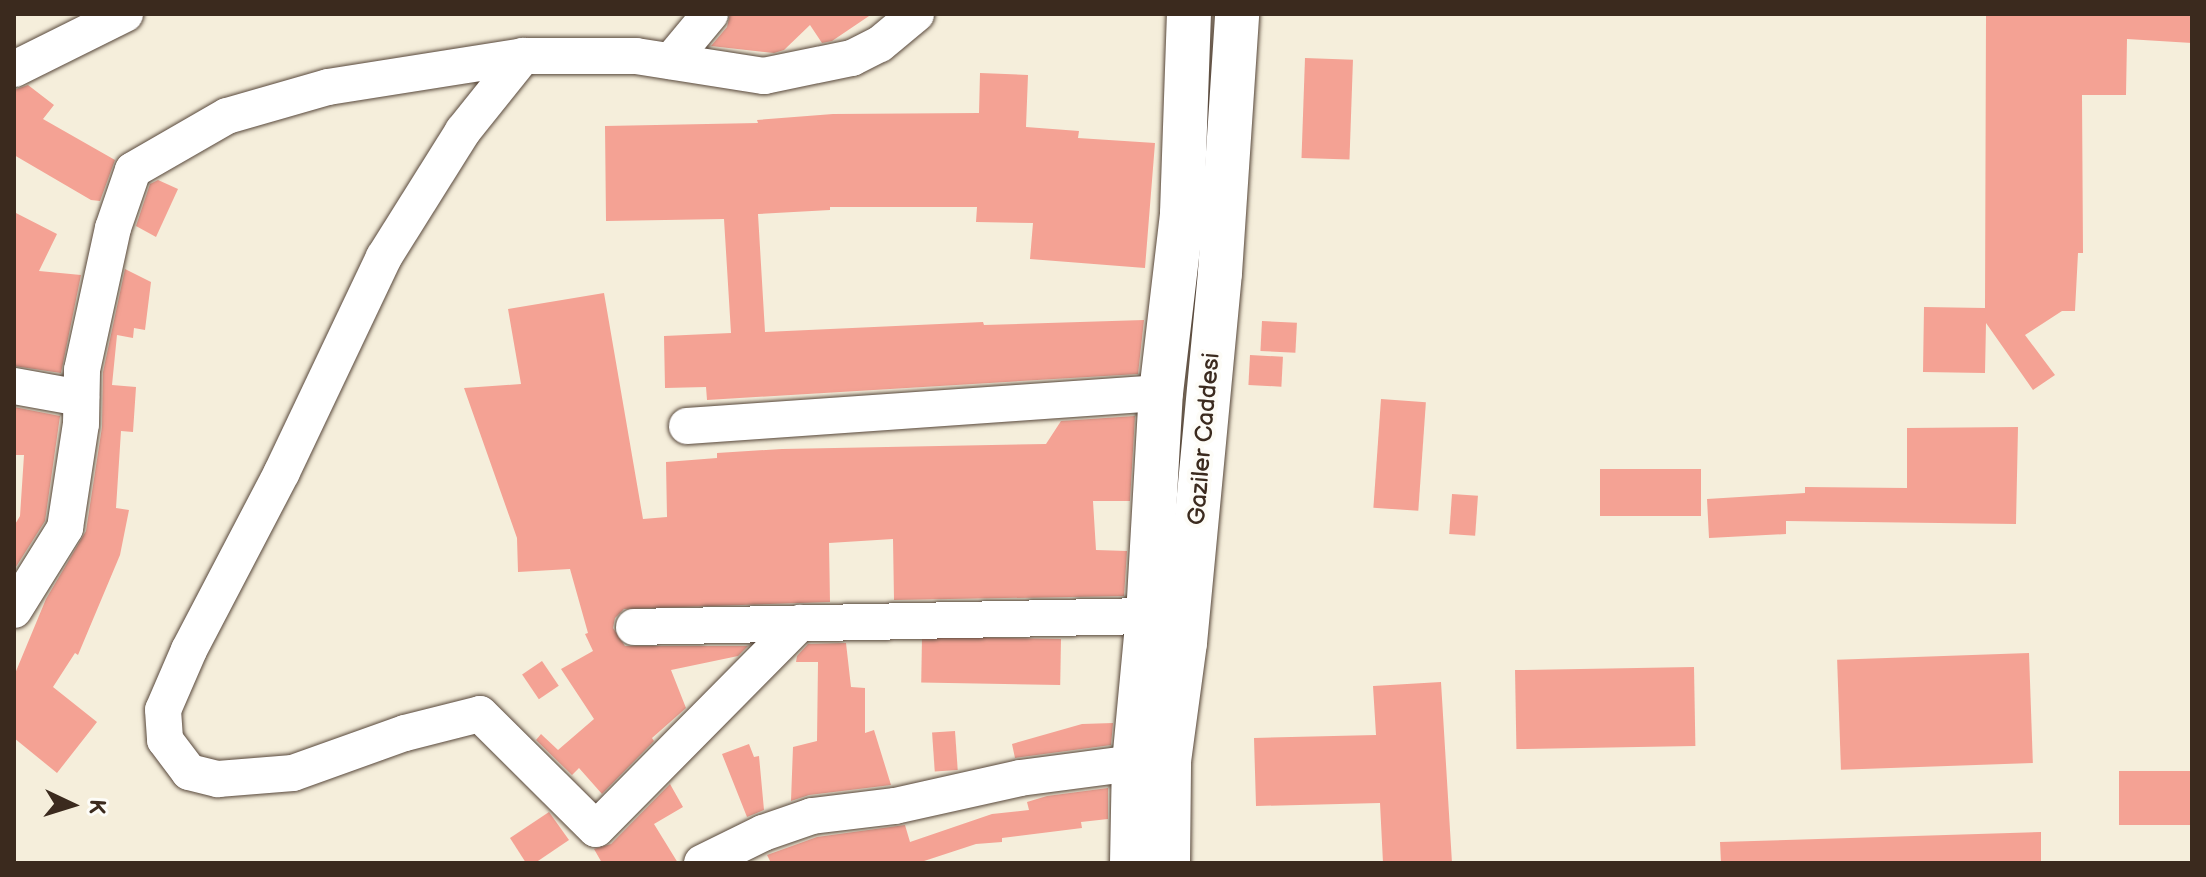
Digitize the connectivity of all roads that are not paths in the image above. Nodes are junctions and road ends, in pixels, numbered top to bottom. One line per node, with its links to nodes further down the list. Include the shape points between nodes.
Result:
1 (125, 14): 8 (street)
2 (710, 14): 7 (street)
3 (916, 14): 7 (street, via 880,44 852,58 764,76)
4 (1189, 14): 10 (main road, Gaziler Caddesi, via 1182,213)
5 (1237, 14): 20 (main road, Gaziler Caddesi, via 1218,289 1169,761)
6 (523, 56): 7 (street); 11 (street, via 328,87 227,116 133,170 113,228 82,370); 15 (street, via 463,131 384,257 282,472 189,650 163,710 165,740 189,772 218,779 293,773 405,733 480,714 596,829)
7 (671, 61)
8 (14, 69)
9 (14, 386): 11 (street)
10 (1161, 393): 12 (street); 14 (main road, Gaziler Caddesi)
11 (81, 398): 13 (street, via 65,528)
12 (687, 426)
13 (14, 610)
14 (1148, 616): 15 (street); 17 (main road, Gaziler Caddesi)
15 (800, 623): 16 (street)
16 (634, 627)
17 (1134, 763): 18 (street, via 812,816); 19 (main road, Gaziler Caddesi)
18 (702, 863)
19 (1132, 863)
20 (1168, 863)

